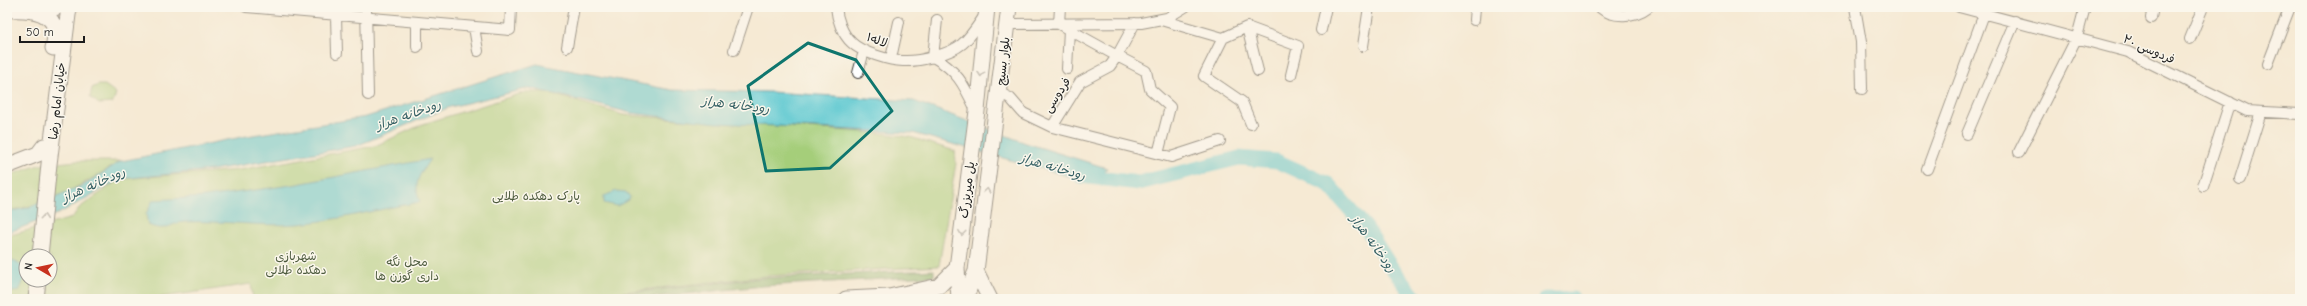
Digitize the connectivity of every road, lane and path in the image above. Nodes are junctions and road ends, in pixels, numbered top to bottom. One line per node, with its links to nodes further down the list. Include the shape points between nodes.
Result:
1 (43, 7): 2 (main road, via 49,10)
2 (58, 7): 43 (main road)
3 (69, 7): 63 (main road, خیابان امام رضا)
4 (246, 7): 26 (street)
5 (366, 7): 29 (street)
6 (512, 7): 40 (street, via 510,30)
7 (574, 7): 52 (street)
8 (748, 7): 53 (street)
9 (836, 7): 55 (street, لاله۱, via 844,32 852,43)
10 (1009, 7): 38 (main road, بلوار بسیج)
11 (1060, 7): 39 (street)
12 (1185, 7): 32 (street, via 1177,14)
13 (1326, 7): 44 (street)
14 (1369, 7): 50 (street)
15 (1475, 7): 33 (street)
16 (1599, 7): 17 (street, via 1614,14 1629,16)
17 (1648, 7)
18 (1855, 7): 66 (street, via 1861,42)
19 (1959, 7): 27 (street, فردوسی ۲۰)
20 (2085, 7): 46 (street)
21 (2154, 7): 30 (street)
22 (2203, 7): 48 (street)
23 (2290, 7): 60 (street)
24 (8, 8): 43 (main road, via 39,13 47,17)
25 (987, 10): 45 (main road, بلوار بسیج); 58 (street, لاله۱, via 962,44)
26 (316, 11): 28 (street)
27 (1984, 14): 34 (street, فردوسی ۲۰); 84 (street)
28 (336, 16): 29 (street); 56 (street)
29 (365, 18): 35 (street); 68 (street)
30 (2151, 18)
31 (938, 20): 58 (street)
32 (1161, 20): 37 (street); 47 (street)
33 (1474, 20)
34 (2015, 21): 46 (street, فردوسی ۲۰); 76 (street)
35 (417, 22): 40 (street); 51 (street)
36 (899, 22): 59 (street)
37 (1135, 23): 39 (street); 57 (street, فردوسی)
38 (1008, 24): 39 (street); 49 (main road, بلوار بسیج)
39 (1059, 24): 42 (street)
40 (474, 27): 54 (street)
41 (1247, 27): 47 (street); 62 (street); 65 (street, via 1298,46)
42 (1069, 29): 57 (street); 61 (street)
43 (55, 30): 63 (main road)
44 (1321, 30)
45 (984, 37): 49 (main road, via 987,48 993,51 999,49); 70 (main road, بلوار بسیج, one-way to 70)
46 (2077, 37): 69 (street, فردوسی ۲۰, via 2128,52); 79 (street)
47 (1223, 38): 74 (street, via 1204,76 1242,102)
48 (2190, 39)
49 (1006, 40): 67 (main road, بلوار بسیج)
50 (1363, 46)
51 (417, 47)
52 (568, 47)
53 (734, 50)
54 (478, 51)
55 (864, 51): 59 (street, لاله۱); 64 (street)
56 (337, 53)
57 (1118, 56): 75 (street, فردوسی, via 1110,66 1080,82); 80 (street, via 1146,71 1150,89 1170,107)
58 (933, 57): 59 (street, لاله۱, via 904,62); 70 (street, via 947,65 962,80)
59 (891, 58)
60 (2268, 64)
61 (1067, 69)
62 (1258, 70)
63 (56, 71): 78 (main road, خیابان امام رضا)
64 (858, 73)
65 (1291, 75)
66 (1862, 89)
67 (1000, 94): 72 (main road, بلوار بسیج); 75 (street, via 1010,98 1023,113)
68 (368, 95)
69 (2230, 102): 71 (street, فردوسی ۲۰, via 2246,111); 86 (street)
70 (977, 112): 88 (main road, پل میربزرگ, one-way to 88)
71 (2261, 112): 73 (street, فردوسی ۲۰); 85 (street)
72 (997, 114): 89 (main road, پل میربزرگ, one-way to 72)
73 (2300, 114)
74 (1252, 124)
75 (1052, 126): 80 (street)
76 (1967, 134)
77 (1220, 141): 80 (street, via 1171,157)
78 (48, 147): 81 (main road); 87 (main road, خیابان امام رضا, one-way to 78, via 49,164)
79 (2018, 152)
80 (1158, 154)
81 (29, 157): 82 (main road); 83 (main road)
82 (7, 162)
83 (7, 166)
84 (1927, 169)
85 (2240, 179)
86 (2203, 186)
87 (41, 248)
88 (957, 268): 91 (main road, via 939,286); 94 (main road, پل میربزرگ)
89 (976, 271): 95 (main road, پل میربزرگ); 96 (main road)
90 (37, 288): 92 (main road)
91 (893, 298): 93 (main road)
92 (36, 299)
93 (846, 299)
94 (959, 299)
95 (965, 299)
96 (990, 299)

